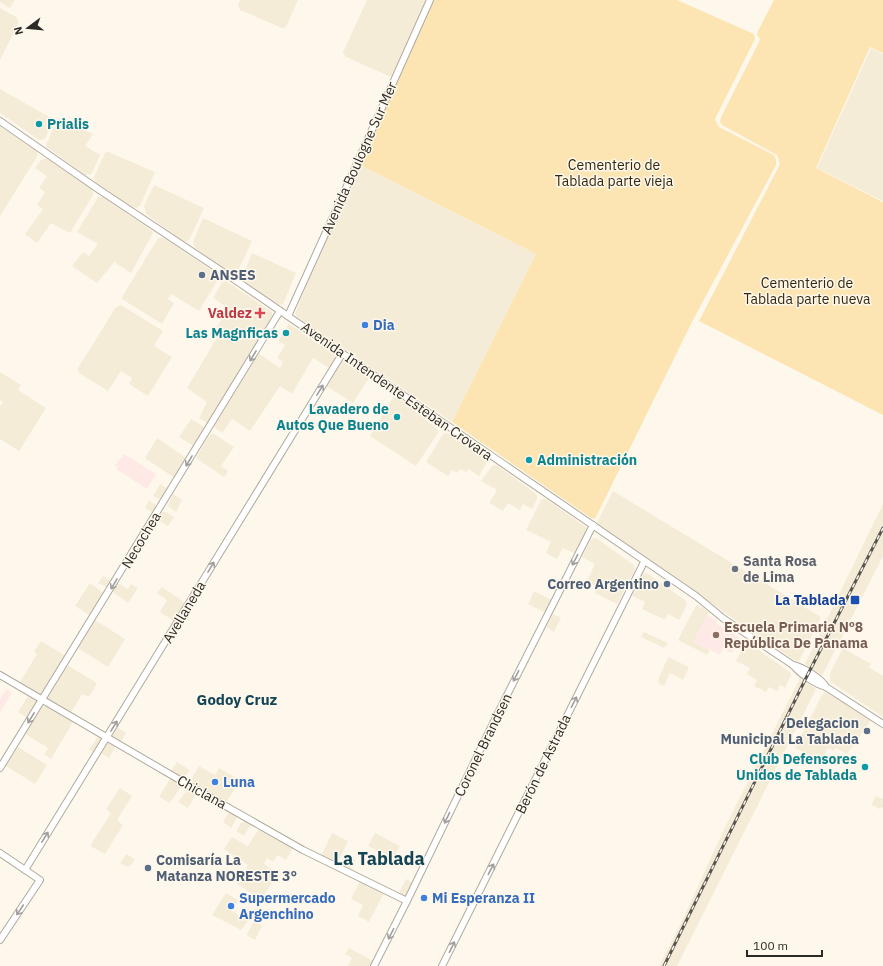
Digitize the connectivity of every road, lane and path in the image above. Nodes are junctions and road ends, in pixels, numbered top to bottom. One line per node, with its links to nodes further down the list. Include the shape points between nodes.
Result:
1 (430, 0): 4 (street, Avenida Boulogne Sur Mer)
2 (0, 121): 3 (street, Avenida Intendente Esteban Crovara, via 98,190)
3 (280, 311): 4 (street, Avenida Intendente Esteban Crovara); 9 (street, Necochea, one-way to 9)
4 (288, 316): 5 (street, Avenida Intendente Esteban Crovara)
5 (342, 354): 6 (street, Avenida Intendente Esteban Crovara); 11 (street, Avellaneda, one-way to 5)
6 (593, 525): 7 (street, Avenida Intendente Esteban Crovara); 15 (street, Coronel Brandsen, one-way to 15)
7 (644, 562): 10 (street, Avenida Intendente Esteban Crovara, via 696,596 724,619 797,670); 18 (street, Berón de Astrada, one-way to 7)
8 (0, 675): 9 (street, Chiclana)
9 (42, 700): 11 (street, Chiclana); 12 (street, Necochea, one-way to 12)
10 (883, 724)
11 (107, 738): 14 (street, Avellaneda, one-way to 11); 15 (street, Chiclana, via 303,850)
12 (0, 768)
13 (0, 853): 14 (street)
14 (25, 870): 16 (street, one-way to 16, via 40,880)
15 (407, 901): 17 (street, Coronel Brandsen, one-way to 17)
16 (0, 940)
17 (374, 966)
18 (442, 966)

